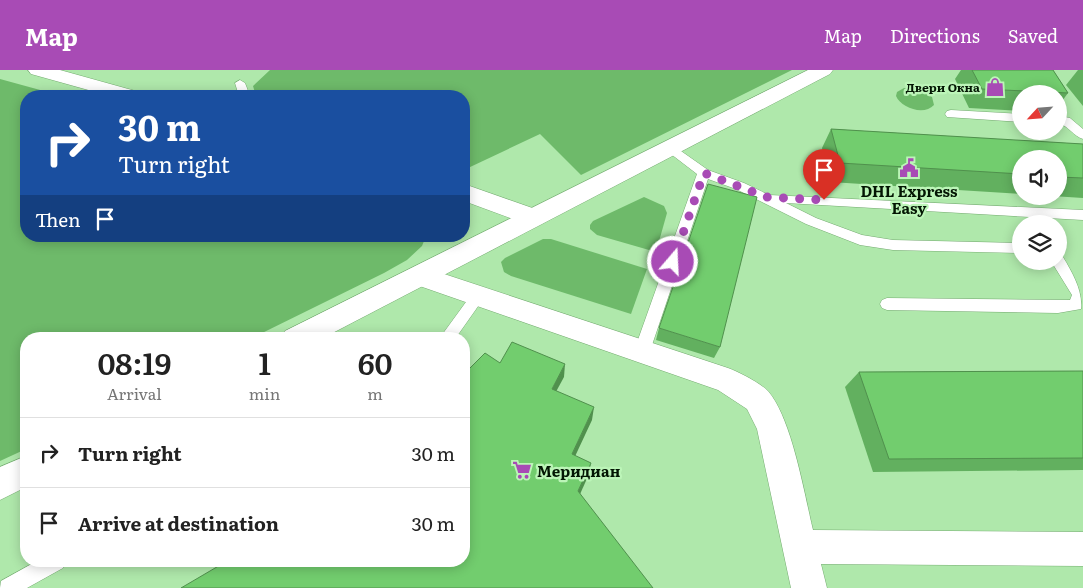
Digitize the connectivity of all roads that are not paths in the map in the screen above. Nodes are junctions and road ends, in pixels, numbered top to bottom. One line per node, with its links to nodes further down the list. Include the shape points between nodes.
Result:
1 (38, 70): 4 (main road)
2 (823, 70): 12 (main road)
3 (240, 83): 5 (lane)
4 (110, 90)
5 (243, 90)
6 (951, 114): 7 (lane)
7 (1012, 117)
8 (1068, 121): 9 (lane)
9 (1083, 122)
10 (1068, 124): 11 (lane)
11 (1083, 134)
12 (671, 148): 13 (lane); 17 (main road)
13 (704, 173): 15 (lane); 25 (lane)
14 (470, 194): 17 (main road)
15 (766, 197): 16 (lane); 18 (lane, via 811,221 860,240 893,245)
16 (1083, 215)
17 (532, 217): 20 (main road)
18 (1012, 248)
19 (1064, 270): 22 (lane, via 1079,295 1076,305)
20 (420, 276): 21 (main road); 23 (main road)
21 (479, 294): 24 (lane); 25 (main road)
22 (887, 304)
23 (309, 332)
24 (451, 332)
25 (642, 351): 28 (main road, via 728,381 757,400 772,426)
26 (20, 474): 27 (main road)
27 (0, 484)
28 (799, 547): 29 (main road); 32 (main road)
29 (1083, 549)
30 (45, 567): 31 (lane)
31 (8, 588)
32 (809, 588)

